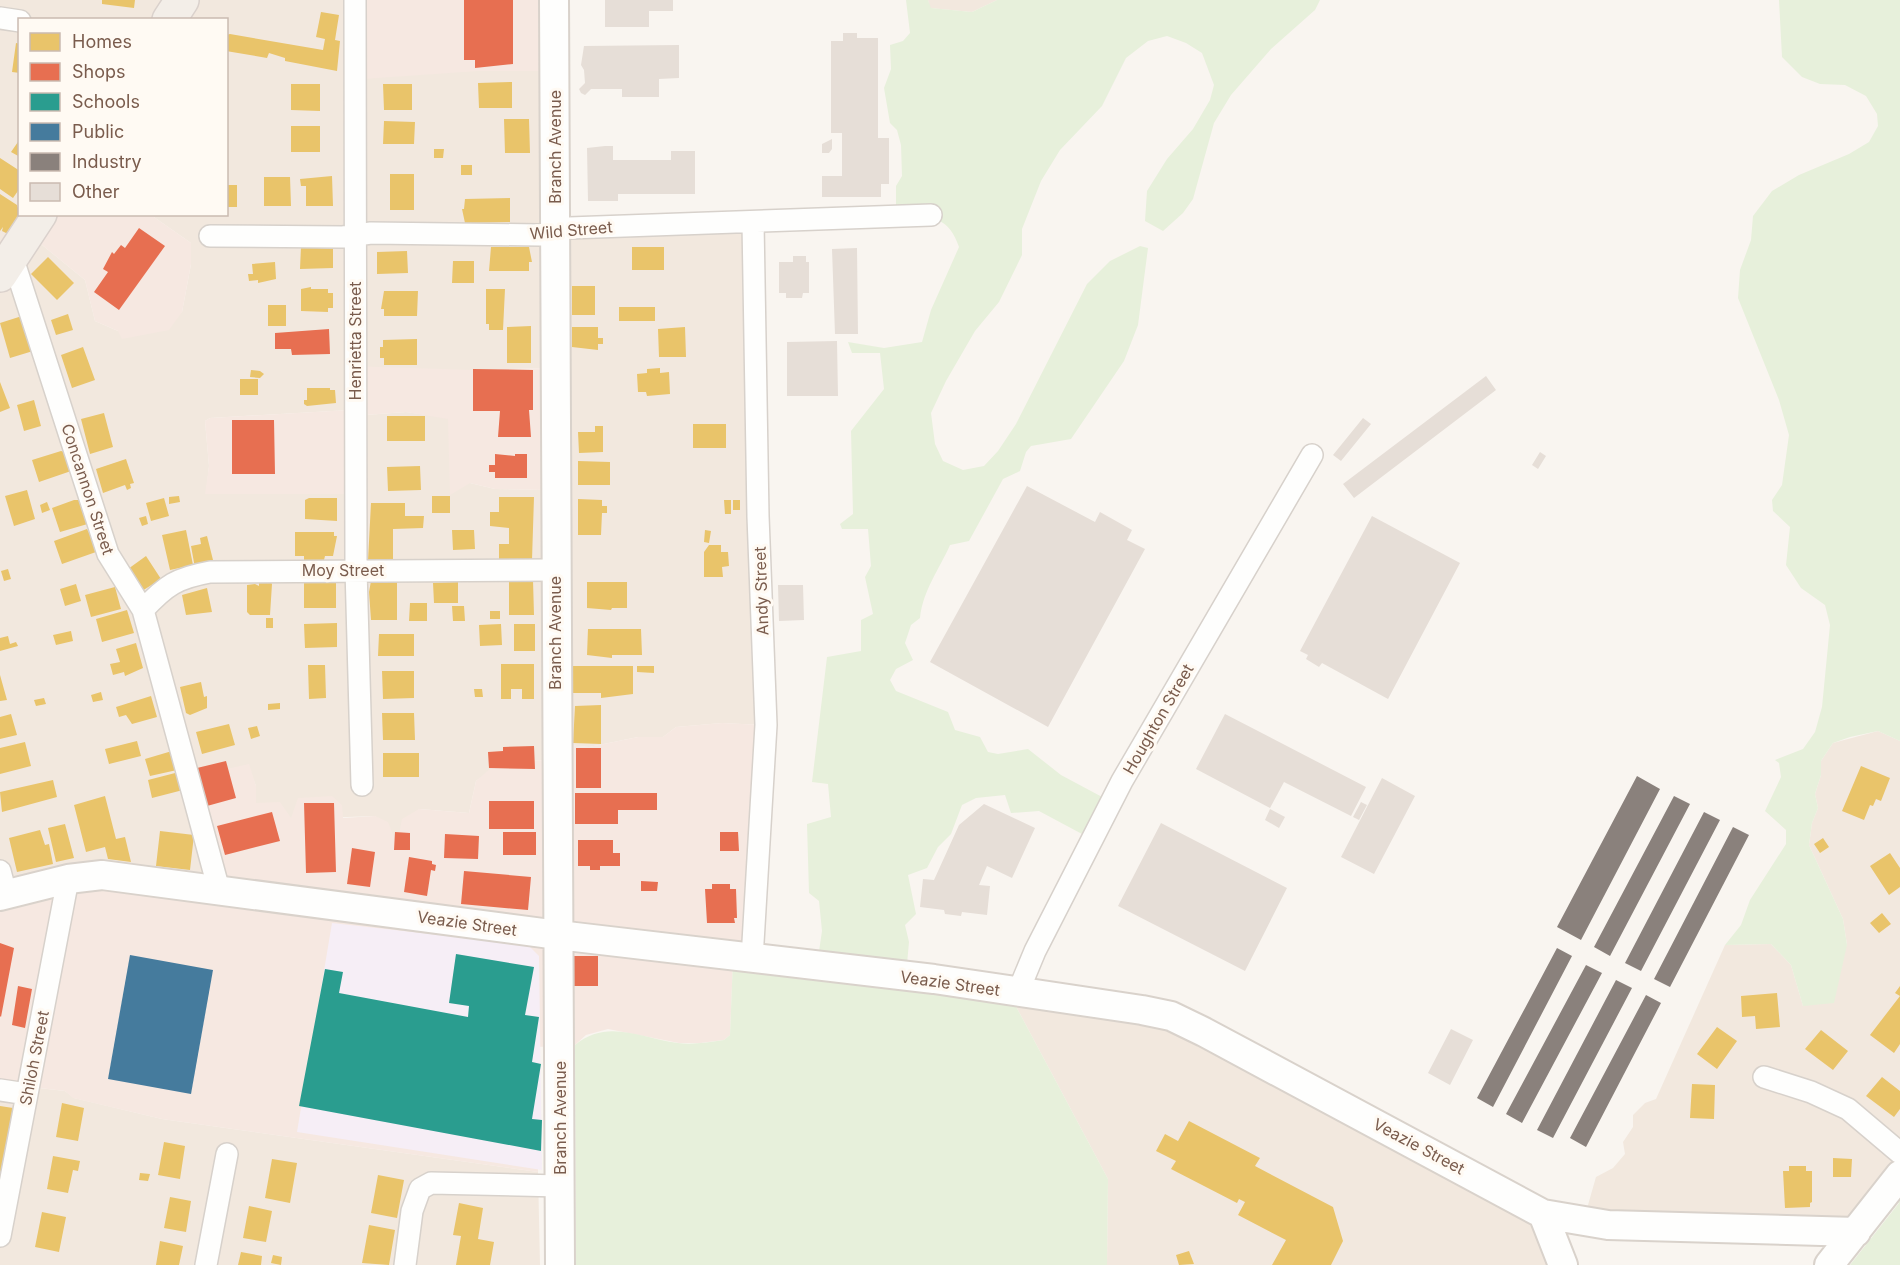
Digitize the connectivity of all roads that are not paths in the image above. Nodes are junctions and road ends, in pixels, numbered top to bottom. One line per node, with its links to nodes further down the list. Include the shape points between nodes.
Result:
1 (182, 0): 5 (main road)
2 (355, 0): 11 (street, Henrietta Street)
3 (554, 0): 10 (street, Branch Avenue)
4 (0, 18): 6 (street)
5 (170, 18)
6 (18, 21)
7 (932, 215): 9 (street, Wild Street)
8 (39, 216): 13 (main road)
9 (753, 222): 10 (street, Wild Street); 23 (street, Andy Street, via 766,725)
10 (555, 231): 11 (street, Wild Street, via 540,235); 16 (street, Branch Avenue)
11 (356, 235): 12 (street, Wild Street); 15 (street, Henrietta Street)
12 (210, 236)
13 (6, 265): 17 (street, Concannon Street, via 108,554)
14 (1312, 455): 24 (street, Houghton Street, via 1122,781)
15 (356, 569): 16 (street, Moy Street); 17 (street, Moy Street, via 210,572 186,576 168,585); 18 (street, Henrietta Street)
16 (555, 570): 22 (street, Branch Avenue)
17 (144, 610): 21 (street, Concannon Street)
18 (362, 785)
19 (68, 879): 20 (street, Veazie Street); 21 (street, Veazie Street, via 102,875); 27 (street, Shiloh Street)
20 (2, 887)
21 (219, 890): 22 (street, Veazie Street)
22 (558, 935): 23 (street, Veazie Street); 31 (street, Branch Avenue)
23 (752, 959): 24 (street, Veazie Street)
24 (1018, 992): 32 (street, Veazie Street, via 1171,1016)
25 (1764, 1077): 28 (street, via 1848,1109)
26 (0, 1090): 27 (street)
27 (27, 1094): 34 (street, Shiloh Street)
28 (1900, 1153)
29 (227, 1154): 35 (street)
30 (1900, 1175): 33 (street)
31 (560, 1186): 36 (street, via 432,1183 420,1189 412,1211); 37 (street, Branch Avenue)
32 (1543, 1214): 33 (street, Veazie Street, via 1608,1225); 38 (street)
33 (1856, 1232): 39 (street)
34 (0, 1236)
35 (206, 1265)
36 (405, 1265)
37 (560, 1265)
38 (1563, 1265)
39 (1829, 1265)

